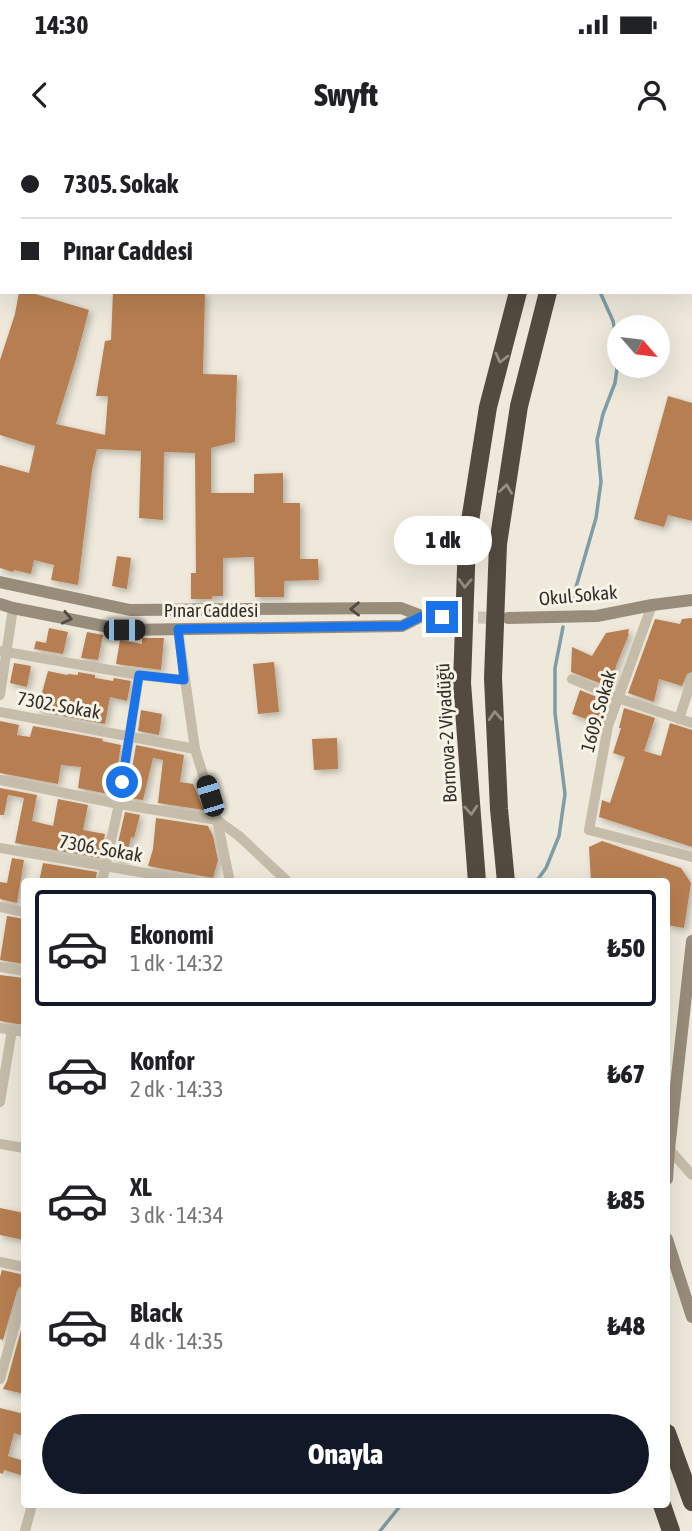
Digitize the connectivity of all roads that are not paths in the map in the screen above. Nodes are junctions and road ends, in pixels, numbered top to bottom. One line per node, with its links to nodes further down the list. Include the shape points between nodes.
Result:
1 (517, 294): 34 (highway, Bornova-2 Viyadüğü, one-way to 34, bridge, via 488,407 467,540 462,683)
2 (547, 294): 35 (highway, one-way to 2, bridge, via 493,678 498,544 519,406)
3 (0, 582): 8 (main road, Pınar Caddesi, one-way to 3, via 401,608 130,610)
4 (692, 600): 6 (main road, Okul Sokak)
5 (0, 604): 7 (main road, Pınar Caddesi)
6 (652, 605): 10 (main road, Okul Sokak, via 597,616); 18 (street, 1609. Sokak)
7 (13, 608): 11 (main road, Pınar Caddesi, one-way to 11, via 124,630); 12 (street)
8 (422, 616): 9 (main road, Pınar Caddesi); 11 (main road, Pınar Caddesi, via 402,626)
9 (442, 617)
10 (508, 618)
11 (178, 629): 16 (street)
12 (4, 652): 13 (street); 17 (street)
13 (139, 675): 16 (street); 22 (street)
14 (572, 679): 18 (street)
15 (692, 679): 20 (street)
16 (184, 680): 23 (street)
17 (0, 695)
18 (618, 698): 20 (street); 28 (street, 1609. Sokak, via 608,726 589,830)
19 (0, 712): 22 (street, 7302. Sokak)
20 (679, 719): 21 (street)
21 (692, 723)
22 (129, 737): 23 (street, 7302. Sokak); 25 (street)
23 (195, 749): 26 (street)
24 (0, 780): 25 (street)
25 (119, 804): 26 (street); 29 (street)
26 (217, 820): 32 (street); 33 (street)
27 (0, 848): 29 (street, 7306. Sokak)
28 (692, 857)
29 (105, 867): 30 (street); 31 (street, 7306. Sokak)
30 (103, 878)
31 (172, 878)
32 (229, 878)
33 (284, 878)
34 (477, 878)
35 (506, 878)
36 (0, 907): 37 (street)
37 (21, 911)
38 (692, 941): 46 (main road)
39 (0, 967): 40 (street)
40 (21, 970)
41 (0, 1028): 42 (street)
42 (12, 1030): 43 (street); 44 (street)
43 (21, 1032)
44 (2, 1081): 45 (street)
45 (0, 1102)
46 (670, 1132)
47 (0, 1144): 48 (street)
48 (21, 1148)
49 (670, 1151): 50 (street)
50 (692, 1175)
51 (670, 1249): 55 (main road)
52 (0, 1262): 53 (street)
53 (21, 1266)
54 (21, 1301): 56 (street)
55 (692, 1317)
56 (4, 1348): 57 (street)
57 (0, 1379)
58 (670, 1441): 59 (highway)
59 (692, 1502)
60 (31, 1508): 62 (street)
61 (663, 1508): 63 (highway)
62 (25, 1531)
63 (671, 1531)

